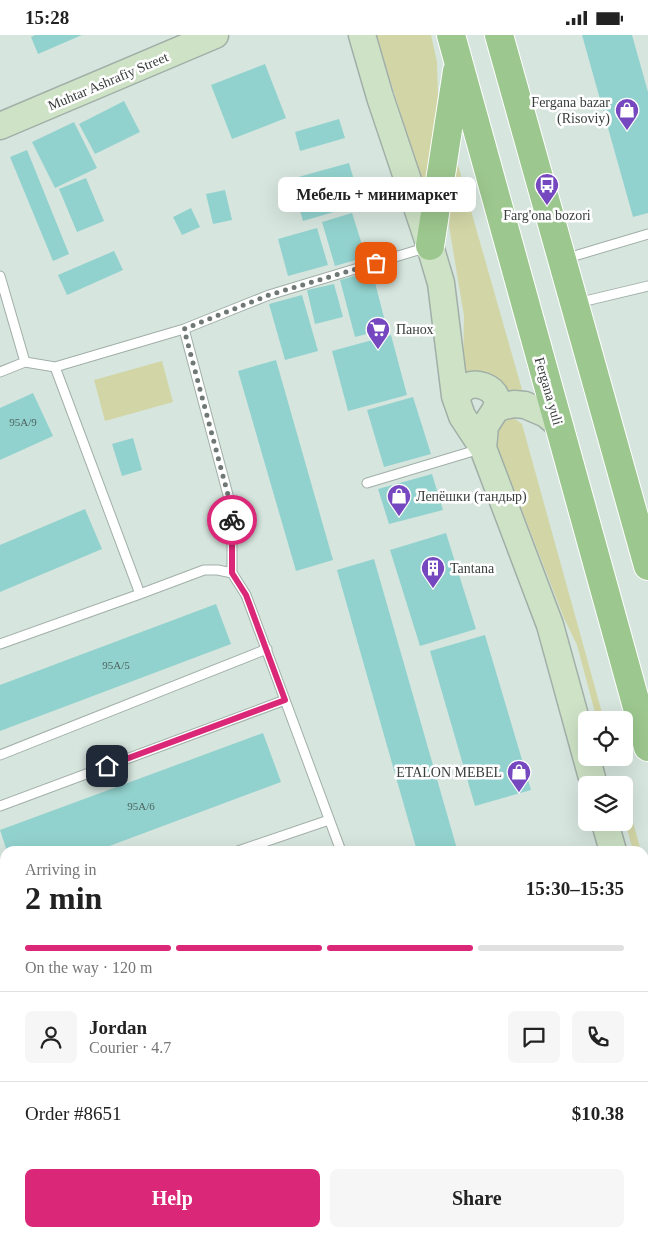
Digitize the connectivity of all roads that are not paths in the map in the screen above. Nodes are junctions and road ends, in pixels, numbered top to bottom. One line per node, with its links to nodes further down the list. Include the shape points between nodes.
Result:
1 (169, 35): 9 (main road, Muhtar Ashrafiy Street)
2 (216, 35): 10 (main road, Muhtar Ashrafiy Street)
3 (345, 35): 8 (main road)
4 (362, 35): 8 (main road)
5 (451, 35): 7 (main road, Fergana yuli)
6 (499, 35): 13 (main road)
7 (458, 62): 12 (main road); 23 (main road, Fergana yuli)
8 (371, 66): 12 (main road)
9 (0, 108)
10 (0, 126)
11 (648, 235): 13 (lane)
12 (430, 246): 17 (lane, via 269,295); 21 (main road, via 441,283)
13 (562, 259): 16 (main road)
14 (0, 275): 18 (lane)
15 (648, 286): 16 (lane)
16 (574, 303): 26 (main road)
17 (184, 329): 19 (lane); 27 (lane, via 232,510)
18 (25, 362): 19 (lane); 20 (lane)
19 (55, 367): 28 (lane)
20 (0, 372)
21 (455, 397): 22 (main road, via 468,385 484,386 496,396); 24 (main road, via 462,416)
22 (496, 409): 23 (main road, via 525,405 546,414); 24 (main road, via 485,426)
23 (558, 424): 32 (main road, Fergana yuli)
24 (483, 448): 25 (lane); 34 (main road, via 550,625)
25 (367, 483)
26 (648, 567)
27 (232, 573): 28 (lane, via 204,570); 30 (lane, via 246,595)
28 (140, 594): 29 (lane)
29 (0, 644)
30 (267, 649): 31 (lane); 33 (lane)
31 (285, 700): 35 (lane); 36 (lane)
32 (648, 747)
33 (0, 755)
34 (592, 776)
35 (0, 806)
36 (329, 820): 38 (lane); 39 (lane)
37 (607, 831): 40 (main road)
38 (253, 846)
39 (339, 846)
40 (612, 846)

